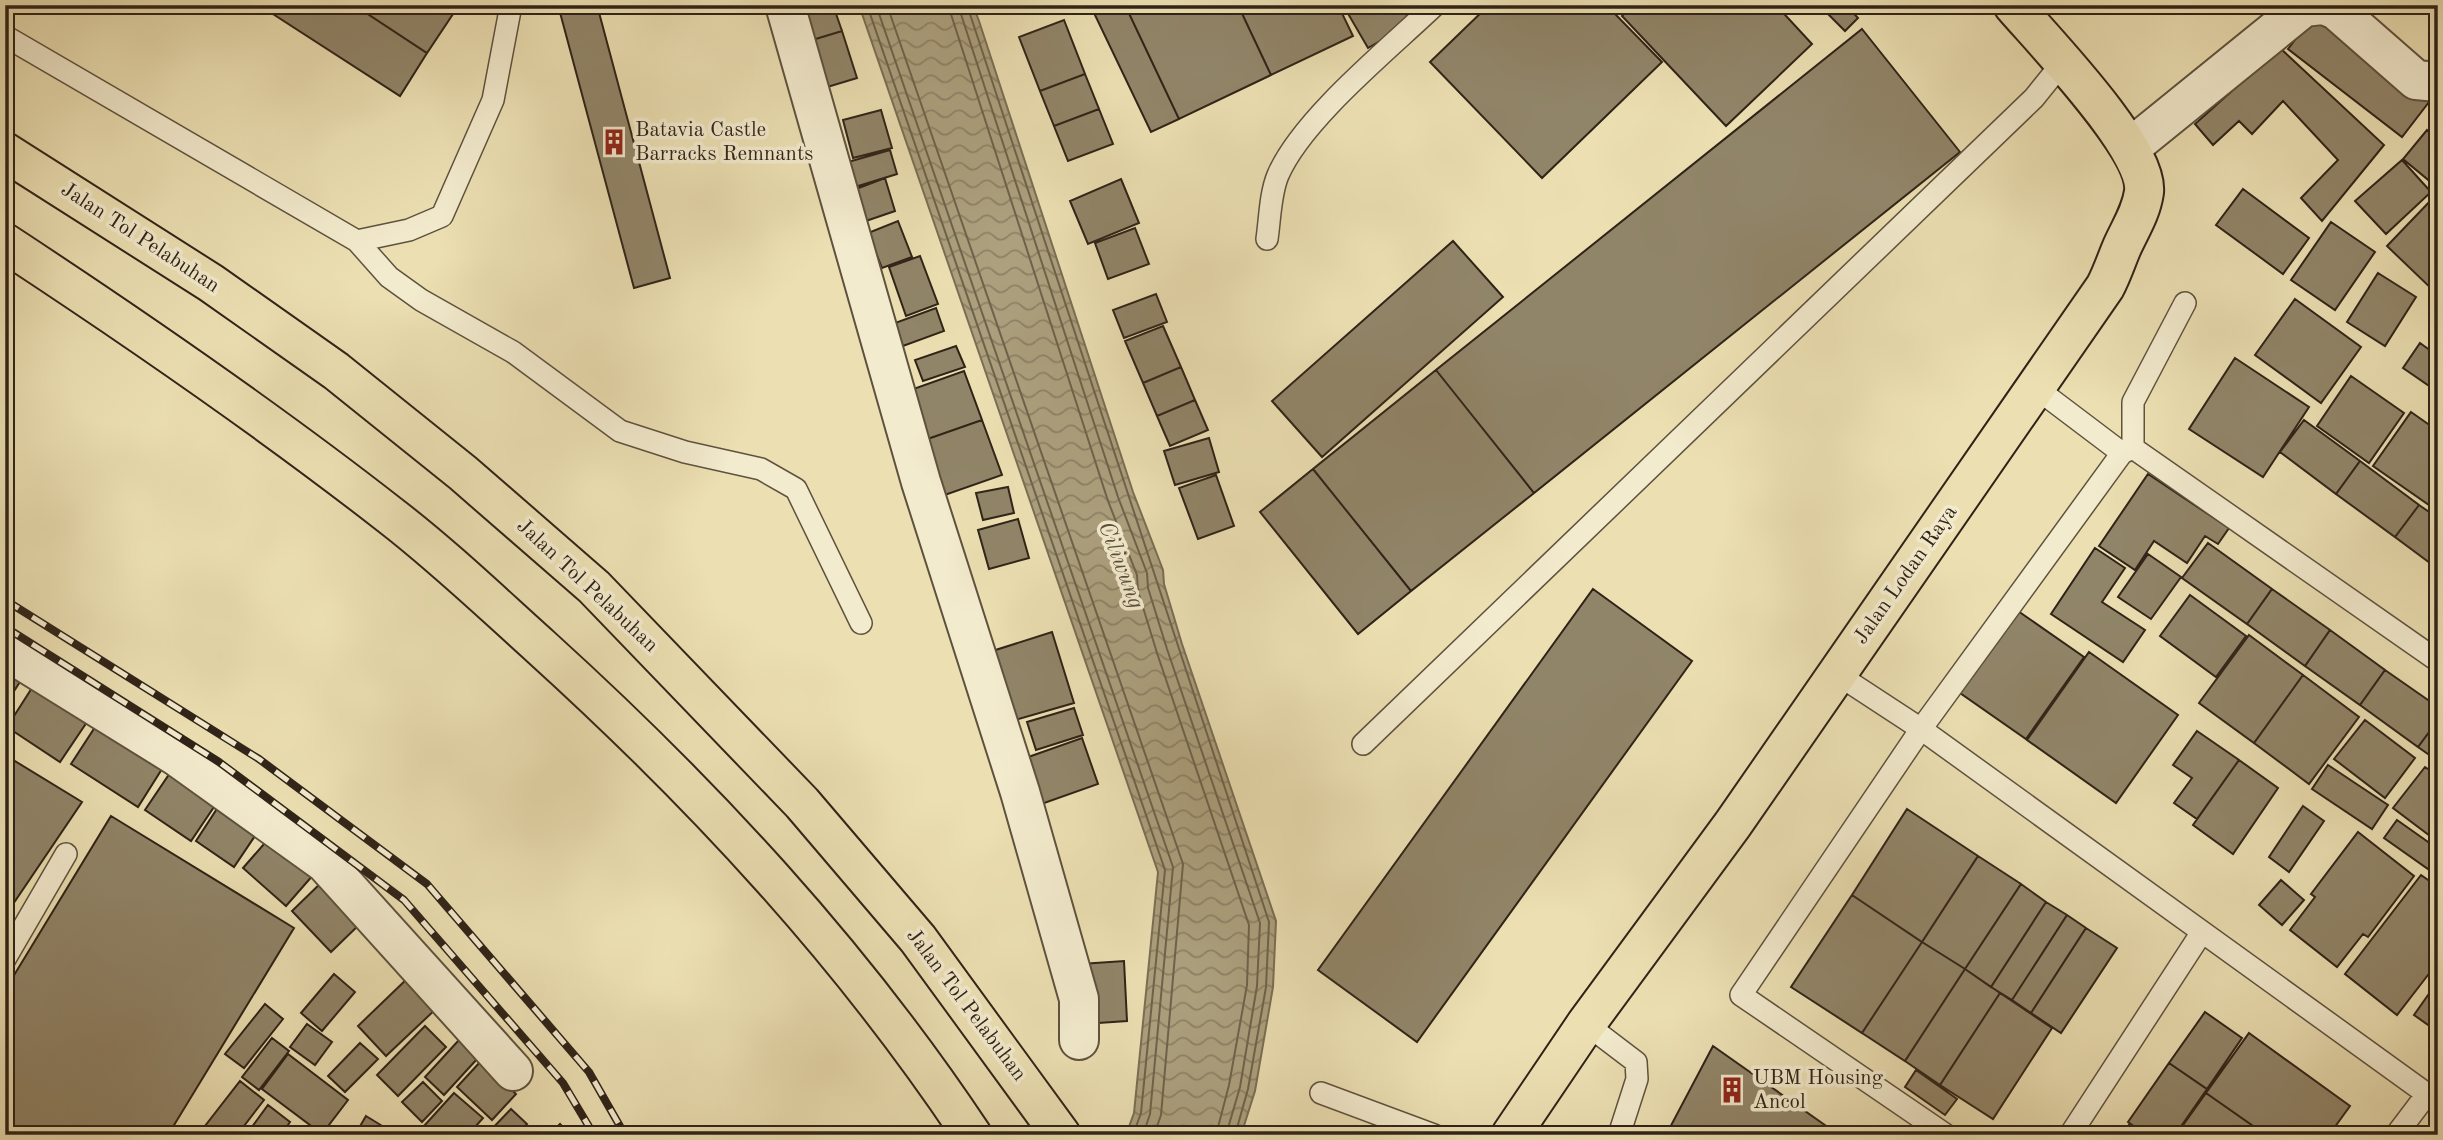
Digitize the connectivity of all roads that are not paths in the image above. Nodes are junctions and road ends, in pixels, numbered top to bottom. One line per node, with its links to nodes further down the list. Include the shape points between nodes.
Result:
1 (511, 5): 12 (lane, via 493,100 442,216 409,230)
2 (785, 5): 27 (street, via 921,482 1020,792 1079,999)
3 (1435, 5): 11 (lane, via 1293,147 1277,178)
4 (2013, 5): 7 (highway, Jalan Lodan Raya)
5 (2323, 5): 8 (street, via 2336,10 2416,80); 9 (street, via 2304,7)
6 (5, 36): 12 (lane)
7 (2063, 62): 9 (highway, Jalan Lodan Raya); 22 (lane, via 2034,99)
8 (2438, 82)
9 (2130, 148): 15 (highway, Jalan Lodan Raya, via 2143,172 2144,192 2137,219 2105,287)
10 (5, 152): 32 (highway, Jalan Tol Pelabuhan, via 211,283 336,371 594,587 802,803 918,939)
11 (1267, 239)
12 (357, 241): 17 (lane, via 389,277 513,352 620,431 761,469 796,489)
13 (5, 243): 31 (highway, via 125,322 393,517 589,690 734,834 815,925 930,1072)
14 (2185, 303): 16 (lane, via 2133,402)
15 (2035, 388): 16 (lane); 20 (highway, Jalan Lodan Raya)
16 (2128, 451): 19 (lane); 21 (lane)
17 (861, 623)
18 (5, 650): 28 (street, via 176,756 325,863)
19 (2438, 662)
20 (1836, 674): 21 (lane); 26 (highway, Jalan Lodan Raya)
21 (1921, 729): 24 (lane); 36 (lane, via 1741,995)
22 (1363, 744)
23 (66, 854): 25 (lane)
24 (2202, 932): 30 (lane); 37 (lane)
25 (5, 959)
26 (1586, 1024): 34 (highway, Jalan Lodan Raya); 35 (lane, via 1636,1062 1637,1079)
27 (1079, 1040)
28 (513, 1071)
29 (1321, 1093): 33 (lane)
30 (2432, 1098): 38 (lane)
31 (972, 1135)
32 (1061, 1135)
33 (1434, 1135)
34 (1511, 1135)
35 (1619, 1135)
36 (1946, 1135)
37 (2070, 1135)
38 (2396, 1135)

